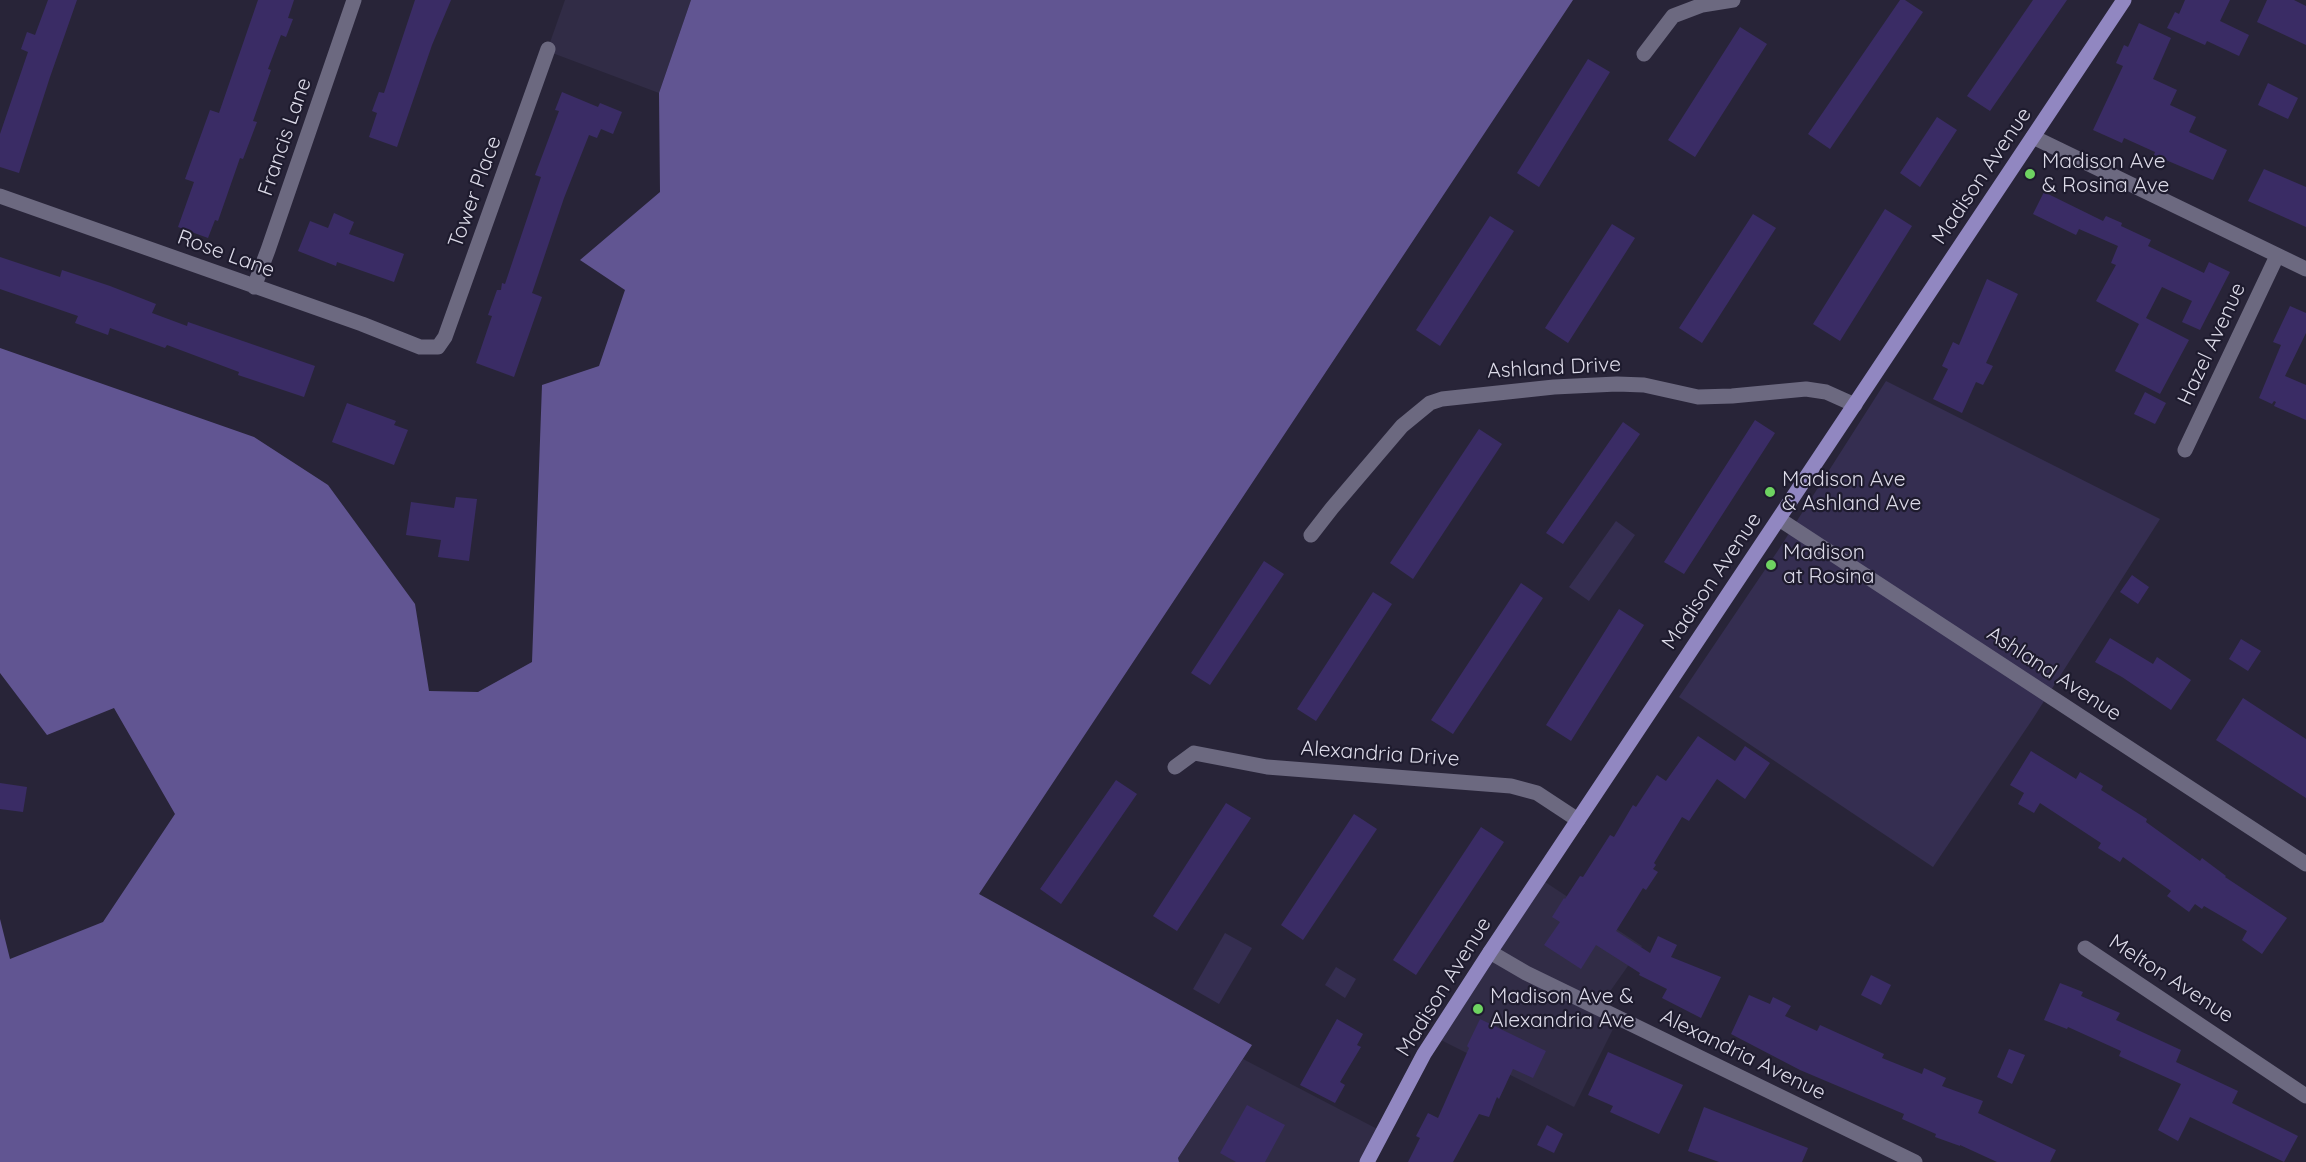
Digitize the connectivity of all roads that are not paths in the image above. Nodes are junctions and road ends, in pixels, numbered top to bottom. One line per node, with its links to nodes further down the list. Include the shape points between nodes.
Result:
1 (354, 0): 10 (street, Francis Lane)
2 (1733, 0): 5 (street, via 1702,5 1673,16)
3 (2124, 0): 6 (main road, Madison Avenue)
4 (548, 49): 11 (street, Tower Place, via 449,326)
5 (1644, 54)
6 (2033, 137): 8 (street); 12 (main road, Madison Avenue)
7 (0, 196): 10 (street, Rose Lane)
8 (2277, 256): 9 (street); 13 (street, Hazel Avenue)
9 (2306, 269)
10 (254, 287): 11 (street, Rose Lane, via 420,347)
11 (438, 347)
12 (1855, 405): 14 (main road, Madison Avenue); 15 (street, Ashland Drive, via 1826,392 1806,389 1698,397 1644,385 1617,384 1442,399 1402,426)
13 (2185, 450)
14 (1779, 519): 17 (main road, Madison Avenue); 18 (street, Ashland Avenue)
15 (1311, 536)
16 (1175, 767): 17 (street, Alexandria Drive, via 1194,753 1267,767 1511,786 1537,793)
17 (1578, 820): 20 (main road, Madison Avenue)
18 (2306, 864)
19 (2085, 948): 21 (street, Melton Avenue)
20 (1490, 952): 22 (main road, Madison Avenue, via 1424,1054); 23 (street, Alexandria Avenue)
21 (2306, 1096)
22 (1367, 1162)
23 (1915, 1162)

